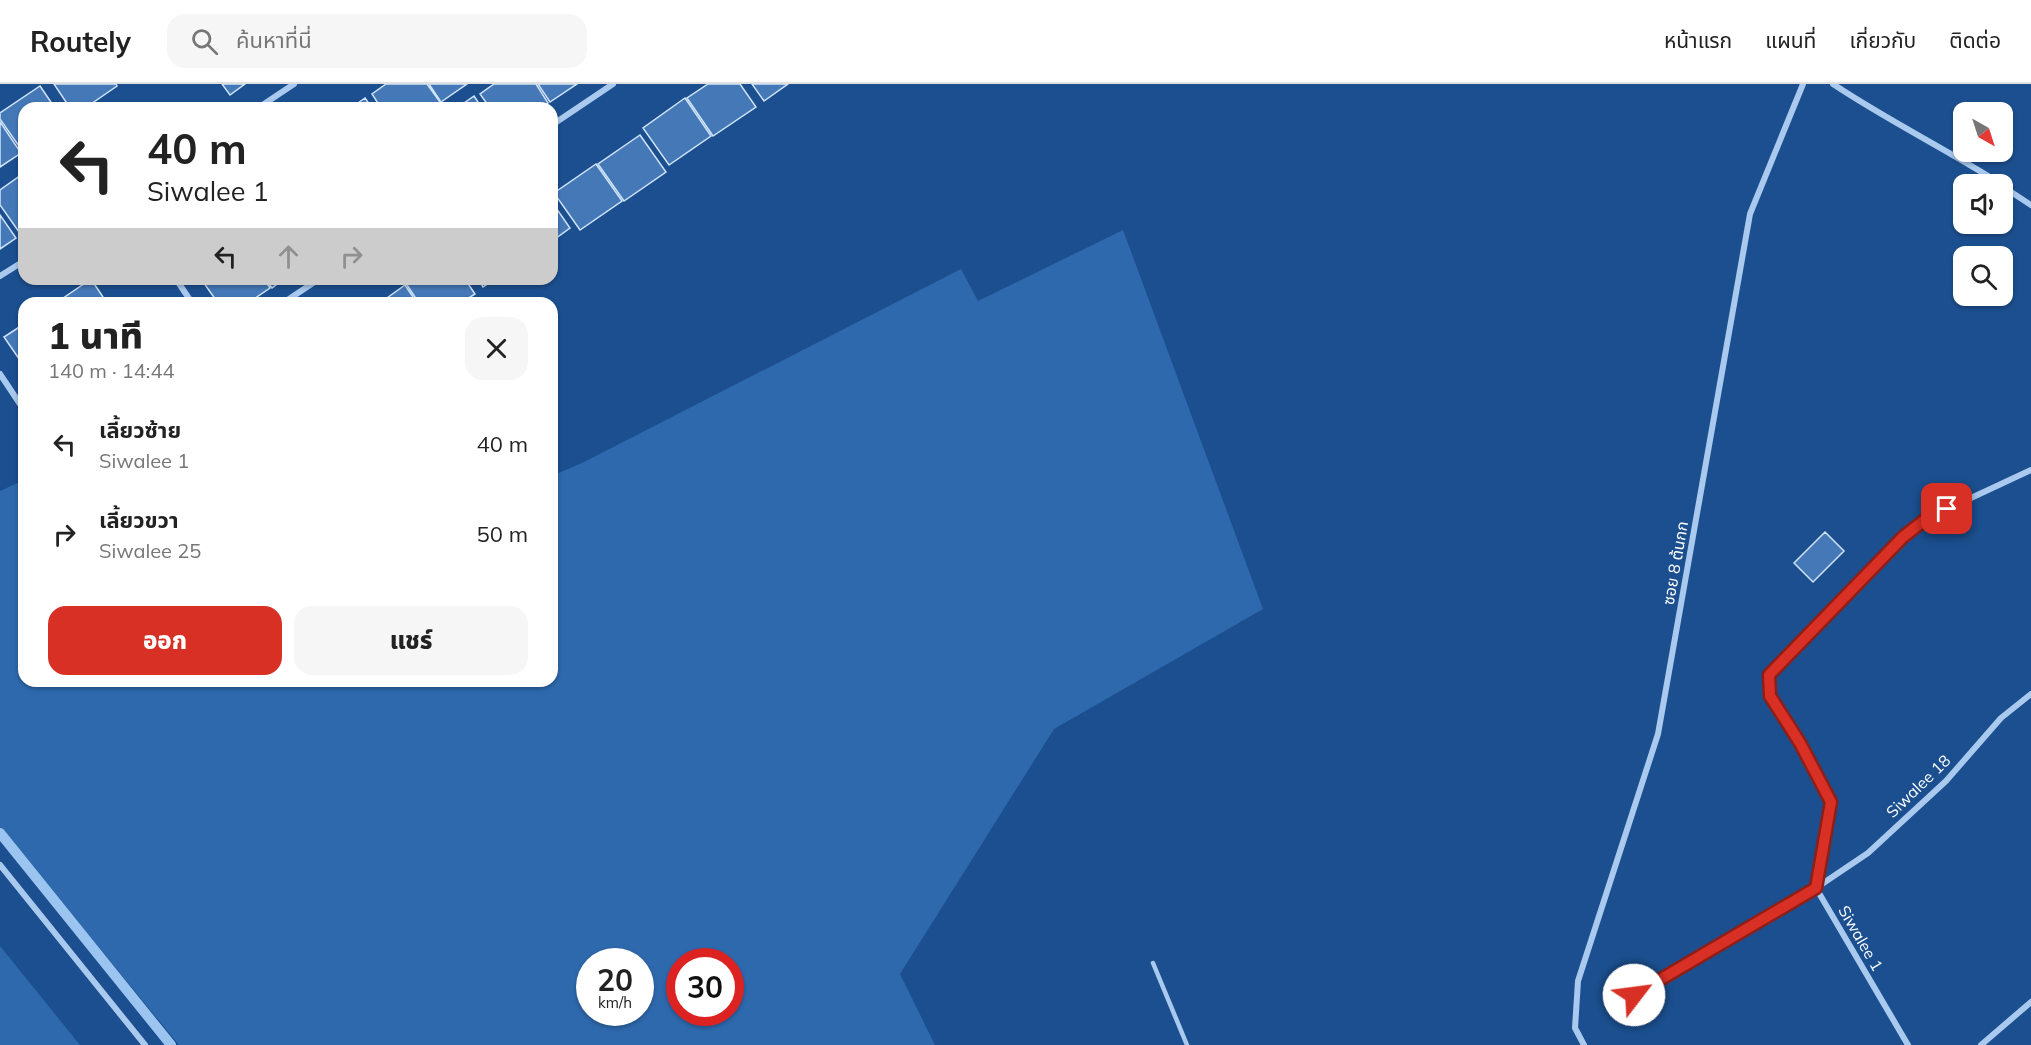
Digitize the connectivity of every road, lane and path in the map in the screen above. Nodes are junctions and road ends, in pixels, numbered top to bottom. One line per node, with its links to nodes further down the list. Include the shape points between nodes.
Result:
1 (294, 84): 5 (street)
2 (613, 84): 6 (street)
3 (1803, 84): 25 (street, ซอย 8 ต้นกก, via 1750,214 1658,734 1578,981 1575,1028)
4 (1833, 84): 7 (street)
5 (267, 102)
6 (558, 120)
7 (1985, 174)
8 (2013, 193): 9 (street)
9 (2031, 205)
10 (18, 265): 11 (street)
11 (0, 276)
12 (310, 285): 13 (street)
13 (292, 297)
14 (0, 374): 15 (street)
15 (18, 401)
16 (2031, 470): 19 (street, via 1926,519 1903,537 1769,675 1770,696 1831,802)
17 (2031, 694): 19 (street, Siwalee 18, via 2001,718 1946,781 1868,853)
18 (0, 865): 23 (street)
19 (1816, 888): 21 (street, Siwalee 18); 26 (street, Siwalee 1)
20 (1153, 963): 24 (lane)
21 (1634, 995)
22 (2031, 1002): 27 (street)
23 (144, 1045)
24 (1187, 1045)
25 (1584, 1045)
26 (1908, 1045)
27 (1981, 1045)

